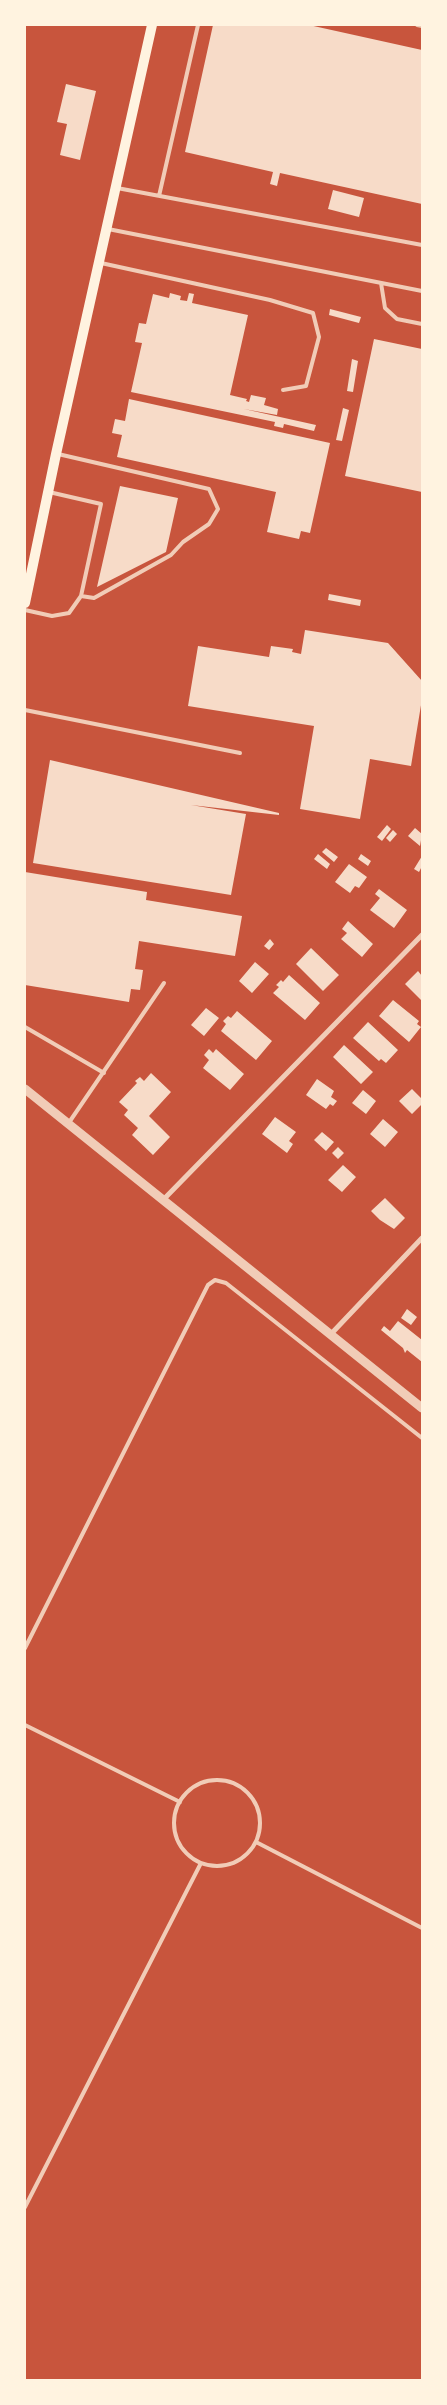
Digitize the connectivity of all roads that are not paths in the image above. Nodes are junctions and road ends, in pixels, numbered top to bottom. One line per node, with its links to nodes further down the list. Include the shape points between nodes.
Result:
1 (152, 25): 5 (main road)
2 (198, 25): 6 (lane)
3 (417, 25): 4 (lane)
4 (422, 26)
5 (115, 188): 6 (lane); 7 (main road)
6 (159, 196): 8 (lane)
7 (106, 228): 9 (main road); 10 (lane)
8 (422, 245)
9 (98, 263): 13 (lane, via 270,300 313,314 319,337 306,386); 14 (main road)
10 (381, 282): 11 (lane); 12 (lane, via 385,308 397,319)
11 (422, 291)
12 (422, 324)
13 (283, 390)
14 (56, 454): 15 (main road); 16 (lane, via 209,489 218,509 209,524 171,555 94,598)
15 (48, 491): 16 (lane, via 101,504); 17 (main road)
16 (81, 596): 18 (lane, via 69,613 52,616)
17 (25, 603)
18 (25, 610)
19 (25, 710): 20 (lane)
20 (240, 753)
21 (422, 935): 27 (street)
22 (164, 983): 24 (lane)
23 (25, 1027): 24 (lane)
24 (104, 1073): 26 (lane)
25 (25, 1089): 26 (street)
26 (68, 1124): 27 (street)
27 (163, 1200): 29 (street)
28 (422, 1238): 29 (street)
29 (330, 1334): 30 (street)
30 (422, 1407)
31 (422, 1438): 32 (lane, via 226,1283 215,1280 208,1285)
32 (25, 1648)
33 (25, 1725): 34 (lane)
34 (180, 1802): 35 (lane, via 187,1792 203,1782 221,1779 238,1784 252,1797 259,1811); 36 (lane, via 174,1823 178,1840 187,1854)
35 (256, 1842): 36 (lane, via 234,1863 217,1866); 37 (lane)
36 (201, 1863): 38 (lane)
37 (422, 1928)
38 (25, 2207)

